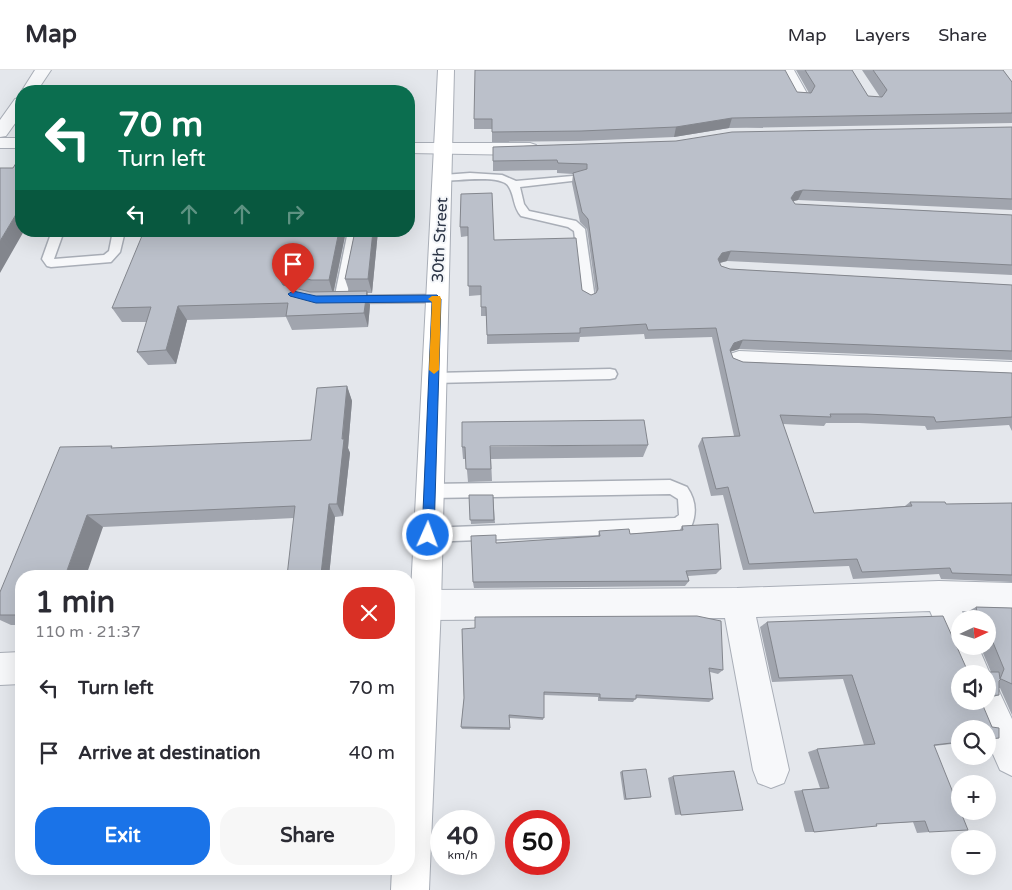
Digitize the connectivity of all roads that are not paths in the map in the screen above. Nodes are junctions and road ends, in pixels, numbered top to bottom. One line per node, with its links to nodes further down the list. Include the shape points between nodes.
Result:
1 (44, 70): 4 (street)
2 (446, 70): 12 (main road, 30th Street)
3 (786, 70): 5 (street)
4 (33, 85)
5 (801, 97)
6 (15, 111): 7 (street)
7 (0, 132)
8 (0, 143): 9 (street)
9 (15, 143)
10 (415, 148): 12 (street)
11 (544, 148): 12 (street)
12 (444, 149): 14 (main road, 30th Street)
13 (580, 177): 15 (lane)
14 (443, 178): 15 (lane, via 504,176); 19 (main road, 30th Street)
15 (514, 184): 20 (lane, via 519,205 525,214 568,223 579,229)
16 (56, 237): 17 (lane, via 48,258 51,262 107,258 114,252)
17 (118, 237)
18 (353, 237): 22 (lane)
19 (437, 299): 22 (lane); 26 (main road, 30th Street)
20 (589, 299)
21 (324, 300): 22 (lane)
22 (340, 300)
23 (739, 360): 24 (street)
24 (1012, 371)
25 (610, 374): 26 (lane)
26 (434, 378): 27 (main road, 30th Street)
27 (430, 491): 28 (main road, 30th Street); 28 (lane, via 670,487 681,490 685,495 688,516 685,522 675,524)
28 (428, 535): 32 (main road, 30th Street)
29 (939, 596): 30 (street); 31 (street); 33 (street)
30 (1012, 598)
31 (737, 603): 32 (street); 40 (street)
32 (426, 605): 34 (main road, 30th Street)
33 (951, 623)
34 (416, 647): 37 (main road, 30th Street)
35 (15, 669): 36 (street)
36 (0, 670)
37 (415, 688)
38 (990, 710): 39 (street)
39 (1012, 758)
40 (771, 770)
41 (410, 875): 42 (main road, 30th Street)
42 (410, 890)

